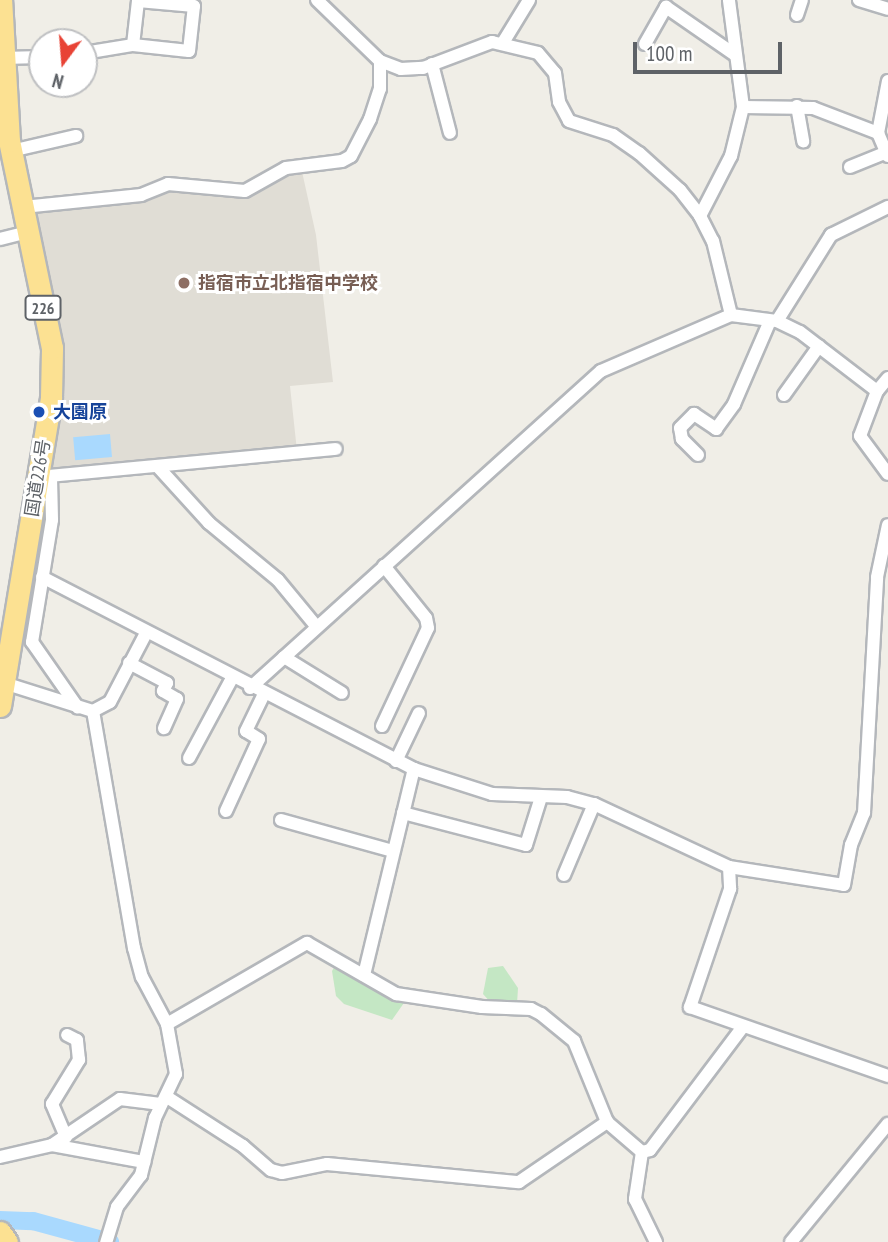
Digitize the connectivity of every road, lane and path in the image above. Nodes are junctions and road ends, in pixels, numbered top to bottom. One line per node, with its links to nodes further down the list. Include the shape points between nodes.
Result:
1 (1, 0): 15 (highway, 国道226号 / 226)
2 (317, 0): 16 (street)
3 (529, 0): 9 (street)
4 (729, 0): 13 (street)
5 (802, 0): 8 (street)
6 (859, 0): 7 (street)
7 (888, 9)
8 (797, 15)
9 (504, 41): 17 (street, via 478,45); 30 (street, via 538,53 549,63 569,121 621,140 680,190)
10 (645, 44): 13 (street, via 666,7)
11 (133, 46): 11 (street, via 189,51 194,6 138,1); 12 (street)
12 (98, 51)
13 (734, 54): 20 (street)
14 (28, 57): 15 (street)
15 (2, 58): 25 (highway, 国道226号 / 226)
16 (380, 61): 17 (street, via 401,69); 28 (street, via 380,89 370,119 351,156 342,161 286,168 245,191 168,184 141,195)
17 (432, 64): 21 (street)
18 (888, 81): 22 (street)
19 (797, 106): 20 (street); 22 (street, via 827,112); 24 (street)
20 (743, 107): 30 (street, via 731,156)
21 (450, 133)
22 (878, 133): 26 (street)
23 (76, 136): 25 (street)
24 (803, 142)
25 (11, 151): 28 (highway, 国道226号 / 226)
26 (887, 154): 27 (street)
27 (850, 167)
28 (23, 207): 31 (highway, 国道226号 / 226)
29 (888, 207): 34 (street, via 831,235)
30 (699, 216): 33 (street, via 713,242)
31 (28, 232): 32 (street); 43 (highway, 国道226号 / 226, via 52,348)
32 (0, 239)
33 (731, 315): 34 (street); 45 (street, via 589,380)
34 (773, 321): 35 (street); 40 (street, via 734,404 716,429 694,414 680,428 682,439)
35 (819, 346): 37 (street); 38 (street)
36 (888, 378): 37 (street)
37 (877, 391): 42 (street, via 860,436)
38 (784, 395)
39 (336, 449): 41 (street)
40 (698, 455)
41 (159, 468): 43 (street); 48 (street, via 209,523 278,580)
42 (888, 474)
43 (45, 478): 46 (street, via 52,520); 47 (highway, 国道226号 / 226)
44 (888, 525): 72 (street, via 877,577 864,813 851,845 844,885)
45 (384, 566): 48 (street); 61 (street, via 426,618 428,628)
46 (41, 578): 49 (street); 58 (street, via 32,642)
47 (8, 612): 53 (highway, 国道226号 / 226)
48 (316, 626): 50 (street)
49 (146, 633): 51 (street); 52 (street)
50 (284, 657): 54 (street); 55 (street)
51 (129, 663): 59 (street, via 110,702); 62 (street, via 167,683 163,691 177,699)
52 (232, 678): 54 (street); 63 (street)
53 (4, 682): 57 (highway, 国道226号 / 226); 58 (street)
54 (250, 688): 56 (street)
55 (342, 693)
56 (264, 694): 64 (street); 68 (street, via 246,731 258,739)
57 (0, 706)
58 (78, 708): 59 (street)
59 (93, 711): 75 (street, via 134,948 142,977)
60 (419, 713): 64 (street)
61 (382, 726)
62 (164, 728)
63 (189, 758)
64 (396, 761): 65 (street)
65 (414, 769): 66 (street, via 492,794); 69 (street)
66 (541, 797): 67 (street); 69 (street, via 526,845)
67 (594, 804): 72 (street); 73 (street)
68 (226, 811)
69 (403, 813): 71 (street)
70 (281, 820): 71 (street)
71 (393, 851): 74 (street)
72 (729, 867): 76 (street, via 730,889 690,1007)
73 (564, 875)
74 (364, 975): 75 (street, via 307,943); 80 (street, via 396,994 531,1009 541,1014 574,1041)
75 (167, 1024): 79 (street, via 176,1074)
76 (742, 1028): 78 (street); 84 (street, via 650,1150)
77 (66, 1035): 82 (street, via 78,1040 79,1060 52,1104)
78 (888, 1076)
79 (164, 1100): 80 (street, via 282,1173 327,1164 519,1182); 82 (street, via 120,1099); 86 (street)
80 (607, 1122): 84 (street)
81 (888, 1124): 89 (street)
82 (66, 1137): 83 (street)
83 (52, 1145): 85 (street); 86 (street)
84 (642, 1152): 88 (street, via 635,1199)
85 (0, 1157)
86 (144, 1162): 87 (street, via 113,1218)
87 (106, 1242)
88 (656, 1242)
89 (791, 1242)

